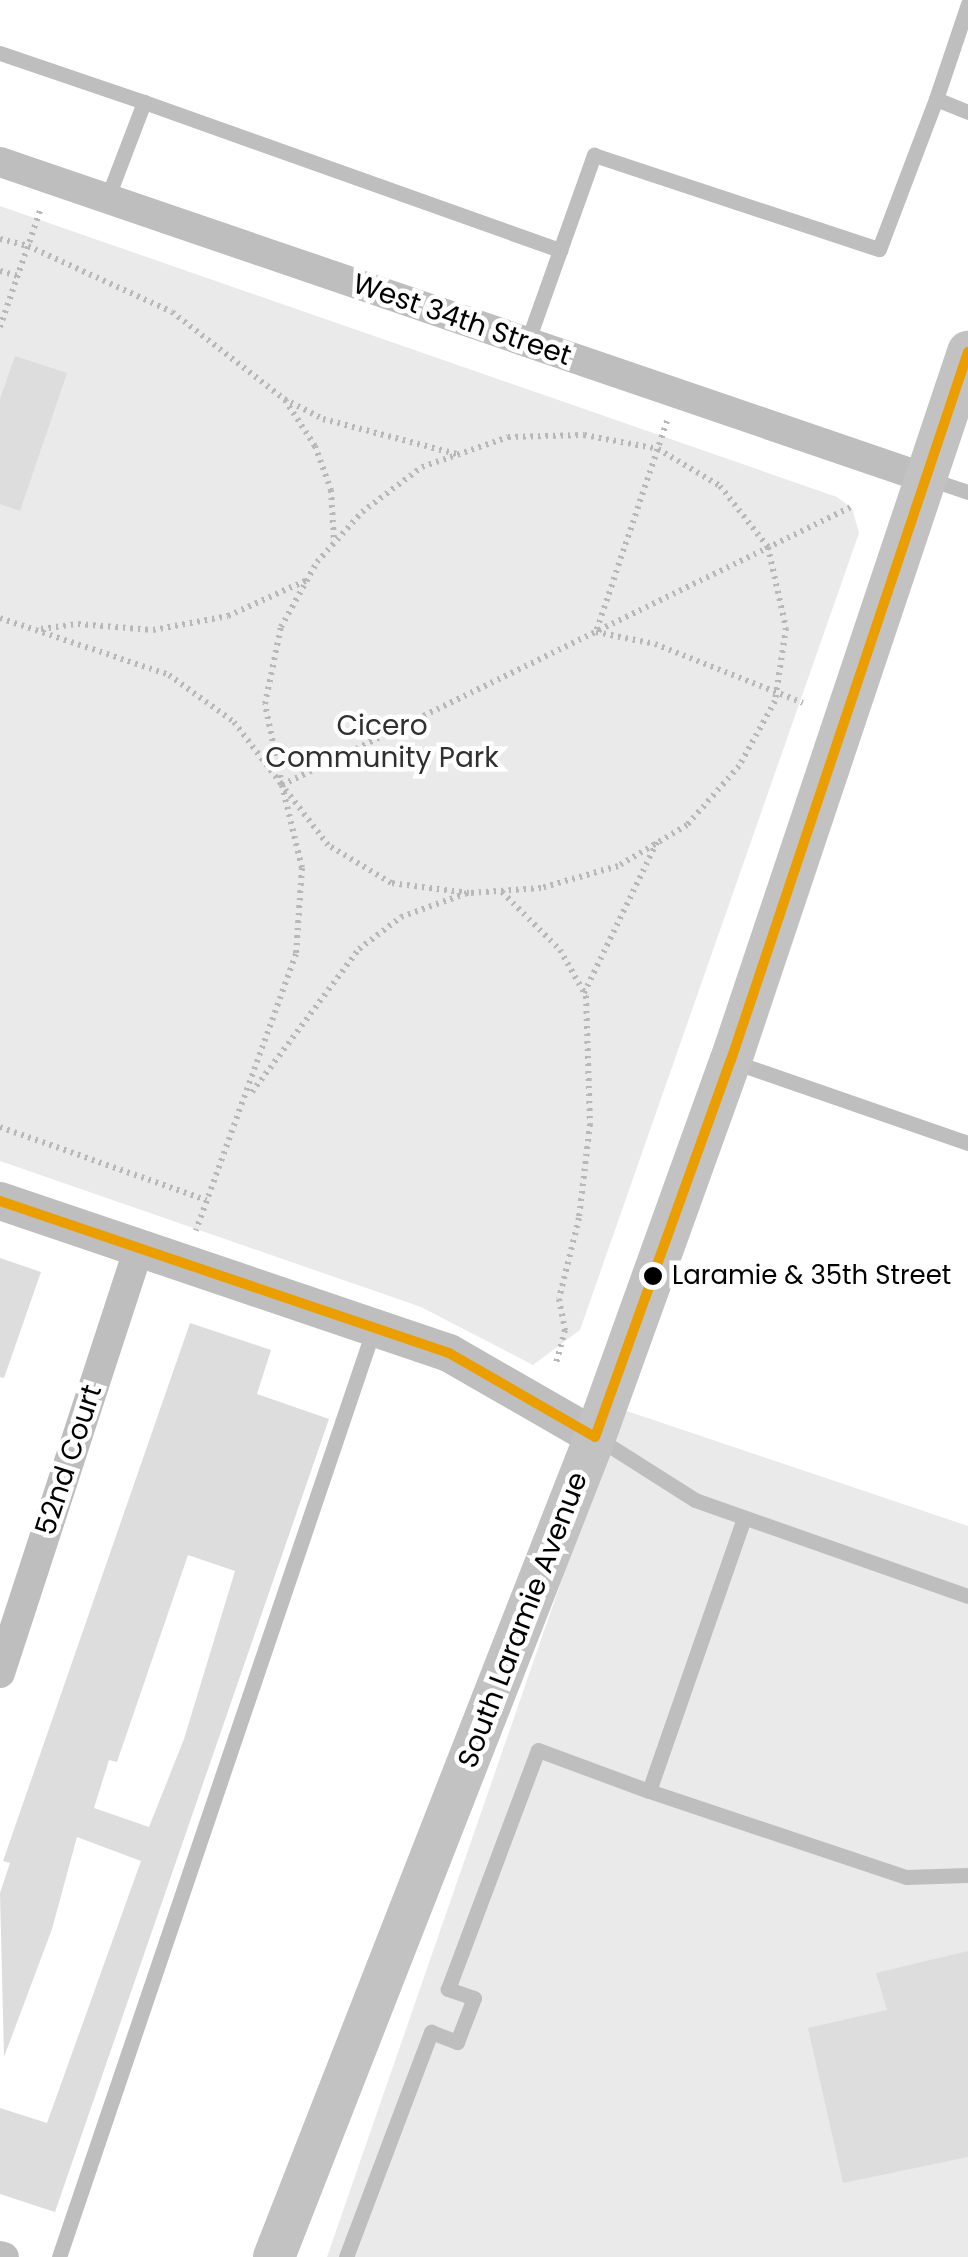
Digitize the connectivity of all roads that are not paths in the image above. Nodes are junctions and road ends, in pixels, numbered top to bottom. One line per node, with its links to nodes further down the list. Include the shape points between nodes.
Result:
1 (968, 4): 3 (lane)
2 (0, 53): 4 (lane)
3 (936, 99): 5 (lane); 8 (lane, via 879,249 594,155)
4 (144, 102): 7 (lane); 8 (lane)
5 (968, 112)
6 (0, 162): 7 (street, West 34th Street)
7 (108, 199): 9 (street, West 34th Street)
8 (560, 250): 9 (lane)
9 (527, 342): 11 (street, West 34th Street)
10 (968, 352): 11 (main road, South Laramie Avenue)
11 (925, 478): 12 (lane); 13 (main road, South Laramie Avenue)
12 (968, 492)
13 (731, 1060): 14 (lane); 18 (main road, South Laramie Avenue)
14 (968, 1143)
15 (0, 1201): 16 (street)
16 (138, 1248): 17 (street); 21 (street, 52nd Court)
17 (374, 1328): 18 (street, via 450,1354); 24 (lane)
18 (595, 1437): 19 (lane, via 695,1500); 25 (main road, South Laramie Avenue)
19 (744, 1518): 20 (lane); 22 (lane)
20 (968, 1596)
21 (0, 1673)
22 (650, 1790): 23 (lane, via 906,1877); 26 (lane, via 538,1750 448,1988 474,1998 457,2042 431,2032)
23 (968, 1875)
24 (59, 2257)
25 (274, 2257)
26 (346, 2257)

